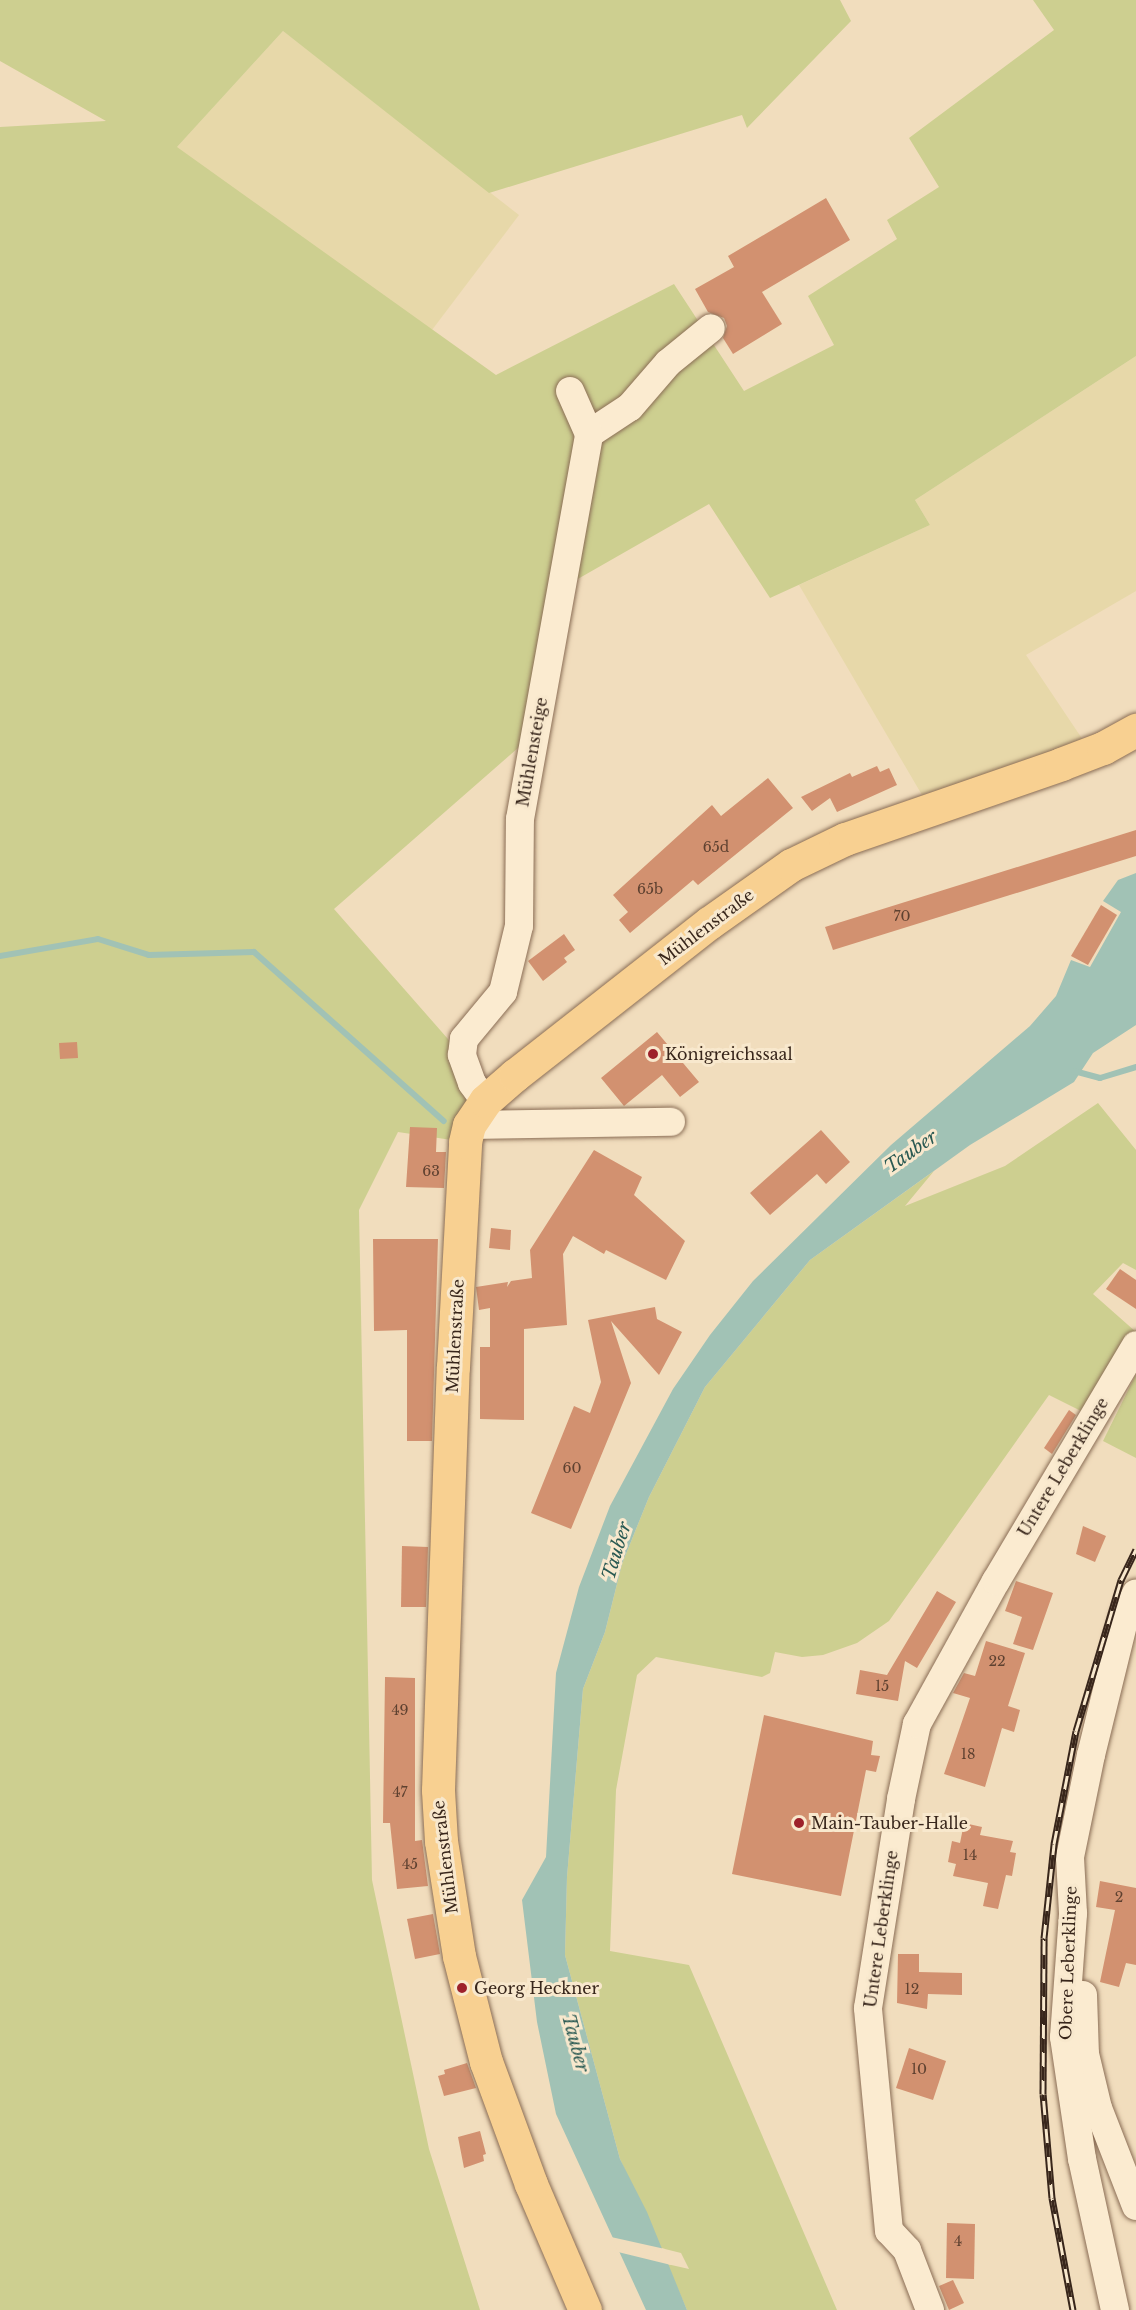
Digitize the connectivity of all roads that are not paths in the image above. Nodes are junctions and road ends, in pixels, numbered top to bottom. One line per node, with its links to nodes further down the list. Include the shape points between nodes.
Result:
1 (711, 328): 3 (street, via 668,363 630,407)
2 (570, 391): 3 (street)
3 (589, 434): 5 (street, Mühlensteige, via 520,819 519,926 503,992 464,1039 462,1054)
4 (1136, 730): 5 (main road, Mühlenstraße, via 1103,748 845,839 791,865 700,930)
5 (477, 1113): 6 (street); 11 (main road, Mühlenstraße, via 465,1142 453,1367 438,1790 441,1841 459,1956 486,2062 531,2184)
6 (670, 1122)
7 (1136, 1345): 12 (street, Untere Leberklinge, via 996,1581 917,1724 882,1908 868,2008 889,2231 906,2250)
8 (1132, 1610): 9 (street, Obere Leberklinge, via 1070,1857)
9 (1073, 1913): 10 (street, via 1083,1951 1085,2054 1098,2108); 13 (street, Obere Leberklinge, via 1064,2037 1082,2159)
10 (1136, 2206)
11 (585, 2310)
12 (930, 2310)
13 (1115, 2310)

